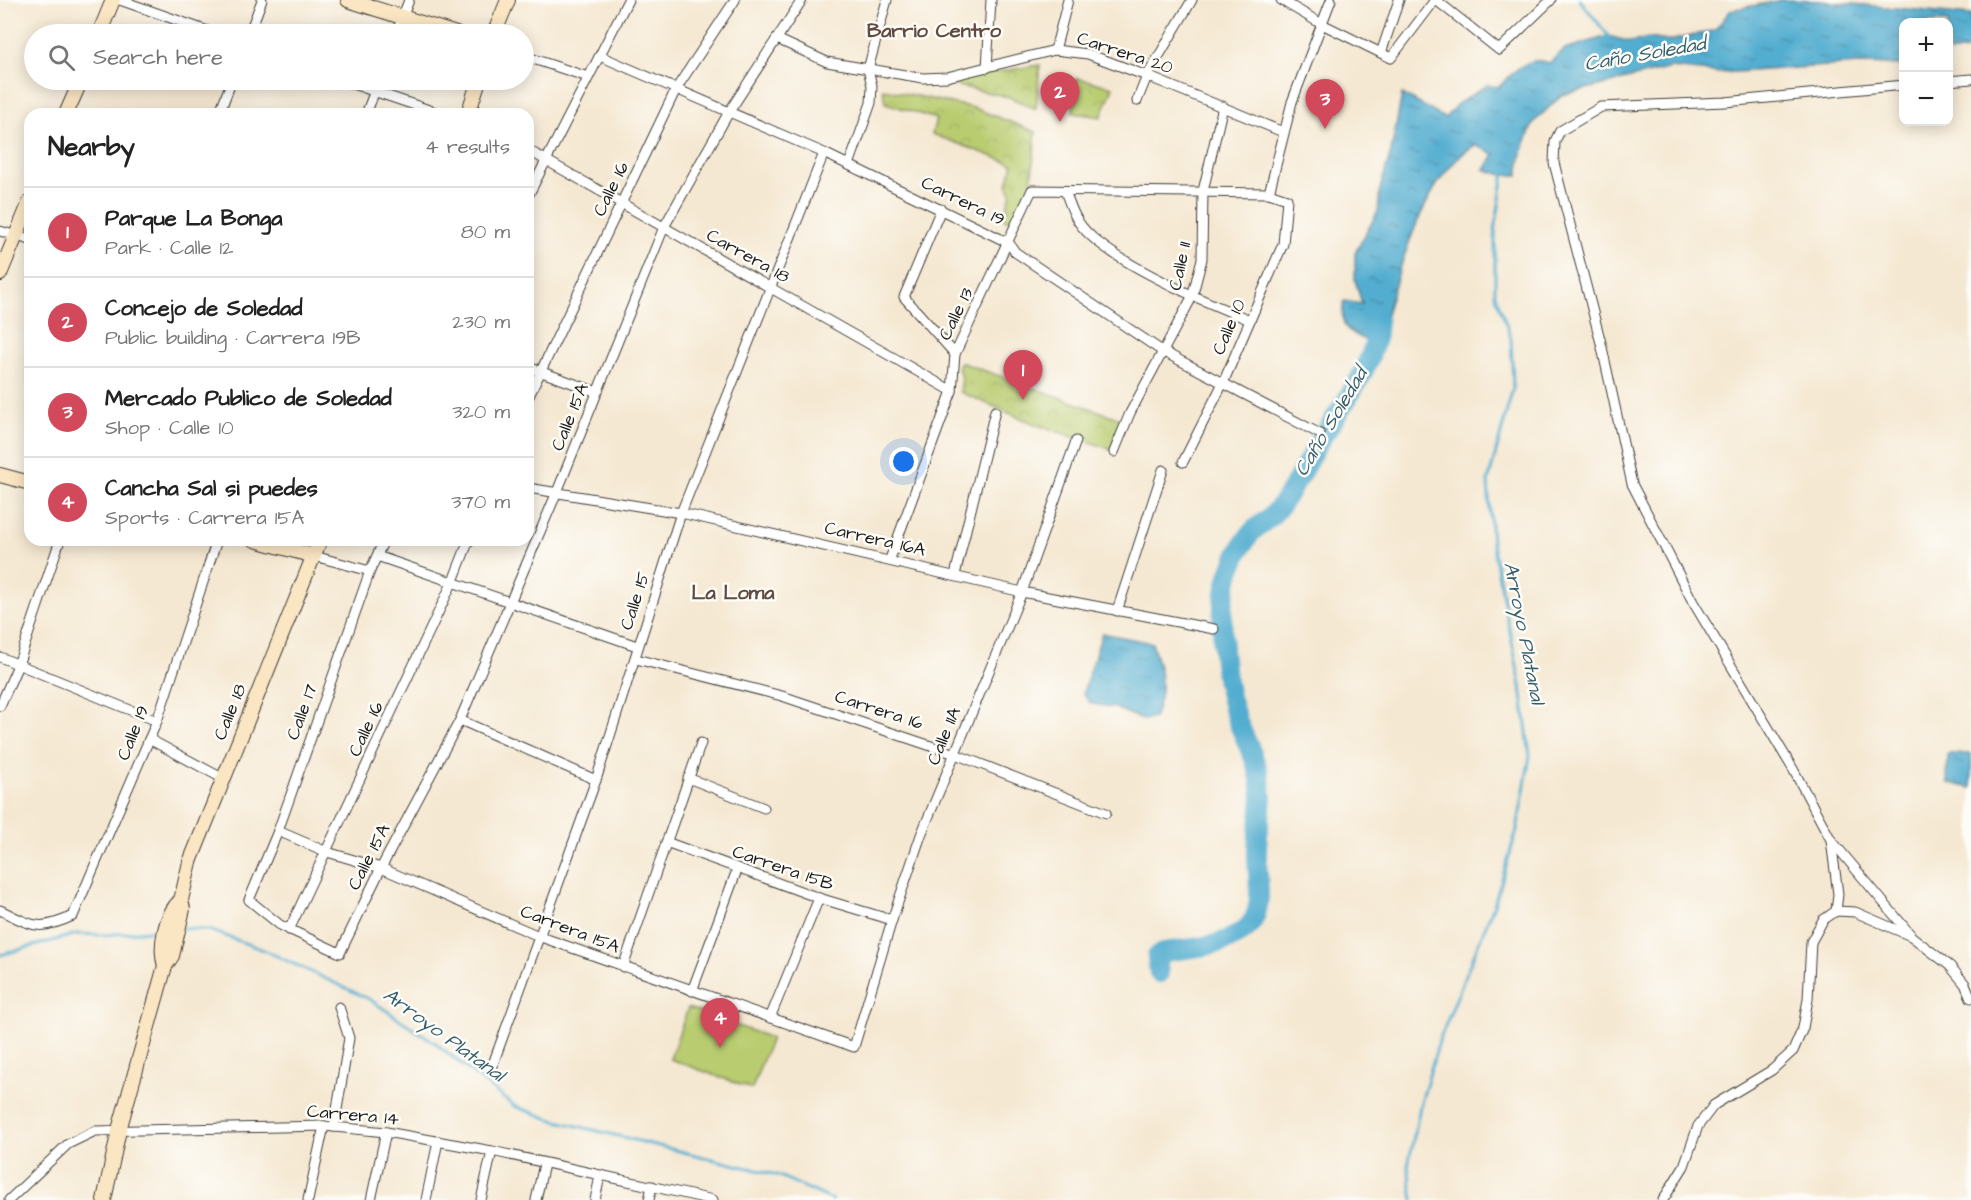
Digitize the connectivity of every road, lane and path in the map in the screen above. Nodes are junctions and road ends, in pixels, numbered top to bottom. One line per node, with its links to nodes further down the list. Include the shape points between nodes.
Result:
1 (114, 0): 21 (main road)
2 (120, 0): 22 (street)
3 (262, 0): 23 (street)
4 (348, 0): 19 (main road)
5 (409, 0): 19 (street)
6 (508, 0): 26 (main road)
7 (628, 0): 30 (street)
8 (735, 0): 39 (street, Calle 16)
9 (802, 0): 27 (street, Calle 15A)
10 (888, 0): 33 (street)
11 (991, 0): 32 (street)
12 (1068, 0): 28 (street)
13 (1192, 0): 34 (street)
14 (1281, 0): 20 (street)
15 (1331, 0): 20 (street)
16 (1398, 0): 29 (street)
17 (1436, 0): 18 (street, via 1498,50); 29 (street, via 1391,58)
18 (1551, 0)
19 (402, 18): 24 (street); 25 (main road)
20 (1320, 23): 29 (street); 53 (street)
21 (103, 24)
22 (188, 24)
23 (253, 24)
24 (400, 24)
25 (422, 24)
26 (499, 24)
27 (777, 39): 33 (street, Carrera 20, via 827,62); 52 (street, Calle 15A)
28 (1055, 50): 32 (street, Carrera 20); 34 (street, Carrera 20, via 1088,54)
29 (1381, 53)
30 (600, 56): 35 (street); 39 (street, Carrera 19)
31 (534, 59): 35 (street)
32 (987, 68): 33 (street, Carrera 20, via 923,78)
33 (868, 69): 57 (street, via 871,103)
34 (1147, 75): 45 (street); 46 (street, Carrera 20)
35 (588, 77): 56 (street)
36 (1971, 79): 37 (street)
37 (1953, 81)
38 (1899, 85): 125 (street, via 1725,102 1600,107 1570,123 1555,141 1554,163 1632,484 1693,602)
39 (676, 89): 52 (street, Carrera 19); 62 (street, Calle 16)
40 (77, 90): 47 (main road)
41 (228, 90): 48 (street)
42 (368, 90): 44 (street)
43 (476, 90): 51 (main road)
44 (374, 92): 49 (street); 50 (street)
45 (1137, 101)
46 (1222, 106): 53 (street, Carrera 20); 60 (street, Calle 11)
47 (69, 108)
48 (221, 108)
49 (368, 108)
50 (423, 108)
51 (470, 108)
52 (729, 112): 55 (street, Carrera 19); 65 (street, Calle 15A)
53 (1283, 132): 61 (street)
54 (534, 153): 56 (street, Carrera 18)
55 (824, 153): 57 (street, Carrera 19); 71 (street, Calle 15)
56 (546, 158): 58 (street); 62 (street, Carrera 18)
57 (849, 165): 63 (street, Carrera 19)
58 (534, 183)
59 (1065, 191): 60 (street); 69 (street, Calle 13, via 1032,190); 72 (street, via 1078,222 1088,232 1112,251)
60 (1203, 191): 61 (street); 72 (street, Calle 11, via 1202,259)
61 (1269, 193): 73 (street, Calle 10, via 1287,199 1282,244)
62 (622, 204): 65 (street, Carrera 18); 77 (street, Calle 16)
63 (941, 209): 69 (street, Carrera 19); 75 (street, via 904,297)
64 (24, 217): 67 (main road)
65 (664, 227): 71 (street, Carrera 18); 81 (street, Calle 15A)
66 (0, 231): 67 (street)
67 (16, 236): 68 (street); 70 (main road)
68 (24, 238)
69 (1009, 243): 74 (street, Carrera 19, via 1015,252); 75 (street, Calle 13)
70 (0, 274)
71 (771, 287): 80 (street, Carrera 18); 92 (street, Calle 15)
72 (1192, 297): 73 (street); 74 (street, Calle 11)
73 (1250, 320): 78 (street, Calle 10)
74 (1162, 351): 78 (street, Carrera 19); 85 (street, Calle 11)
75 (955, 354): 80 (street, Calle 13)
76 (534, 369): 77 (street)
77 (540, 371): 79 (street, Calle 16); 81 (street)
78 (1223, 383): 83 (street, Carrera 19); 86 (street, Calle 10)
79 (534, 384)
80 (952, 391): 101 (street, Calle 13)
81 (597, 392): 91 (street, Calle 15A)
82 (995, 411): 103 (street)
83 (1320, 434)
84 (1076, 441): 105 (street, Calle 11A)
85 (1114, 452)
86 (1183, 462)
87 (1163, 470): 107 (street)
88 (0, 475): 89 (main road)
89 (24, 481)
90 (534, 489): 91 (street, Carrera 16A)
91 (557, 492): 92 (street, Carrera 16A); 106 (street, Calle 15A)
92 (681, 513): 101 (street, Carrera 16A); 109 (street, Calle 15)
93 (58, 546): 112 (street)
94 (215, 546): 115 (street, Calle 19)
95 (277, 546): 99 (main road)
96 (318, 546): 99 (main road, Calle 18)
97 (381, 546): 100 (street, Calle 17)
98 (467, 546): 104 (street, Calle 16)
99 (314, 556): 102 (street); 119 (main road, Calle 18)
100 (377, 556): 102 (street, Calle 17); 104 (street)
101 (890, 560): 103 (street, Carrera 16A)
102 (370, 571): 124 (street, Calle 17)
103 (956, 575): 105 (street, Carrera 16A)
104 (453, 581): 106 (street); 127 (street, Calle 16)
105 (1022, 592): 107 (street, Carrera 16A); 118 (street, Calle 11A)
106 (511, 601): 109 (street); 114 (street, Calle 15A)
107 (1117, 611): 108 (street, Carrera 16A)
108 (1214, 630)
109 (637, 646): 111 (street, Calle 15)
110 (0, 657): 112 (street)
111 (636, 659): 118 (street, Carrera 16, via 782,696); 121 (street, Calle 15)
112 (18, 665): 113 (street); 115 (street)
113 (0, 706)
114 (460, 720): 121 (street); 128 (street, Calle 15A)
115 (157, 721): 116 (street, Calle 19)
116 (149, 739): 119 (street); 131 (street, Calle 19, via 73,916 34,927)
117 (701, 743): 120 (street)
118 (955, 754): 123 (street, Carrera 16); 133 (street, Calle 11A, via 921,835)
119 (222, 778): 146 (main road, Calle 18, via 190,862 170,940 172,956 165,966)
120 (688, 778): 122 (street); 126 (street)
121 (597, 780): 136 (street, Calle 15)
122 (764, 808)
123 (1106, 813)
124 (278, 831): 127 (street, Carrera 15A); 134 (street, Calle 17, via 249,895 250,903)
125 (1831, 840): 132 (street, via 1838,894); 135 (street)
126 (666, 842): 129 (street, Carrera 15B); 137 (street)
127 (327, 852): 128 (street, Carrera 15A); 134 (street, Calle 16)
128 (381, 867): 134 (street, Calle 15A, via 340,953); 136 (street, Carrera 15A)
129 (737, 870): 130 (street, Carrera 15B); 138 (street)
130 (819, 898): 133 (street, Carrera 15B); 141 (street)
131 (0, 910)
132 (1836, 911): 135 (street, via 1855,912); 163 (street, via 1823,920 1811,942 1808,999 1803,1028 1793,1051 1772,1070 1714,1105 1698,1126 1684,1166)
133 (892, 920): 142 (street, Calle 11A)
134 (289, 930)
135 (1911, 936): 139 (street, via 1950,966)
136 (541, 937): 137 (street, Carrera 15A); 143 (street, Calle 15)
137 (623, 967): 138 (street, Carrera 15A)
138 (692, 991): 141 (street, Carrera 15A)
139 (1971, 998)
140 (339, 1007): 145 (street, via 350,1038)
141 (770, 1018): 142 (street, Carrera 15A)
142 (854, 1047)
143 (493, 1064)
144 (324, 1126): 145 (street, Carrera 14); 146 (street, Carrera 14); 156 (street)
145 (334, 1127): 147 (street, Carrera 14)
146 (118, 1130): 154 (street, Carrera 14, via 95,1131 76,1138); 155 (main road, Calle 18)
147 (386, 1132): 148 (street, Carrera 14); 157 (street)
148 (438, 1141): 149 (street, Carrera 14); 158 (street)
149 (492, 1151): 150 (street, Carrera 14); 159 (street)
150 (544, 1164): 151 (street, Carrera 14); 160 (street)
151 (600, 1176): 152 (street, Carrera 14); 161 (street)
152 (652, 1186): 153 (street, Carrera 14); 162 (street)
153 (706, 1199)
154 (9, 1200)
155 (104, 1200)
156 (308, 1200)
157 (371, 1200)
158 (426, 1200)
159 (481, 1200)
160 (536, 1200)
161 (595, 1200)
162 (649, 1200)
163 (1663, 1200)

